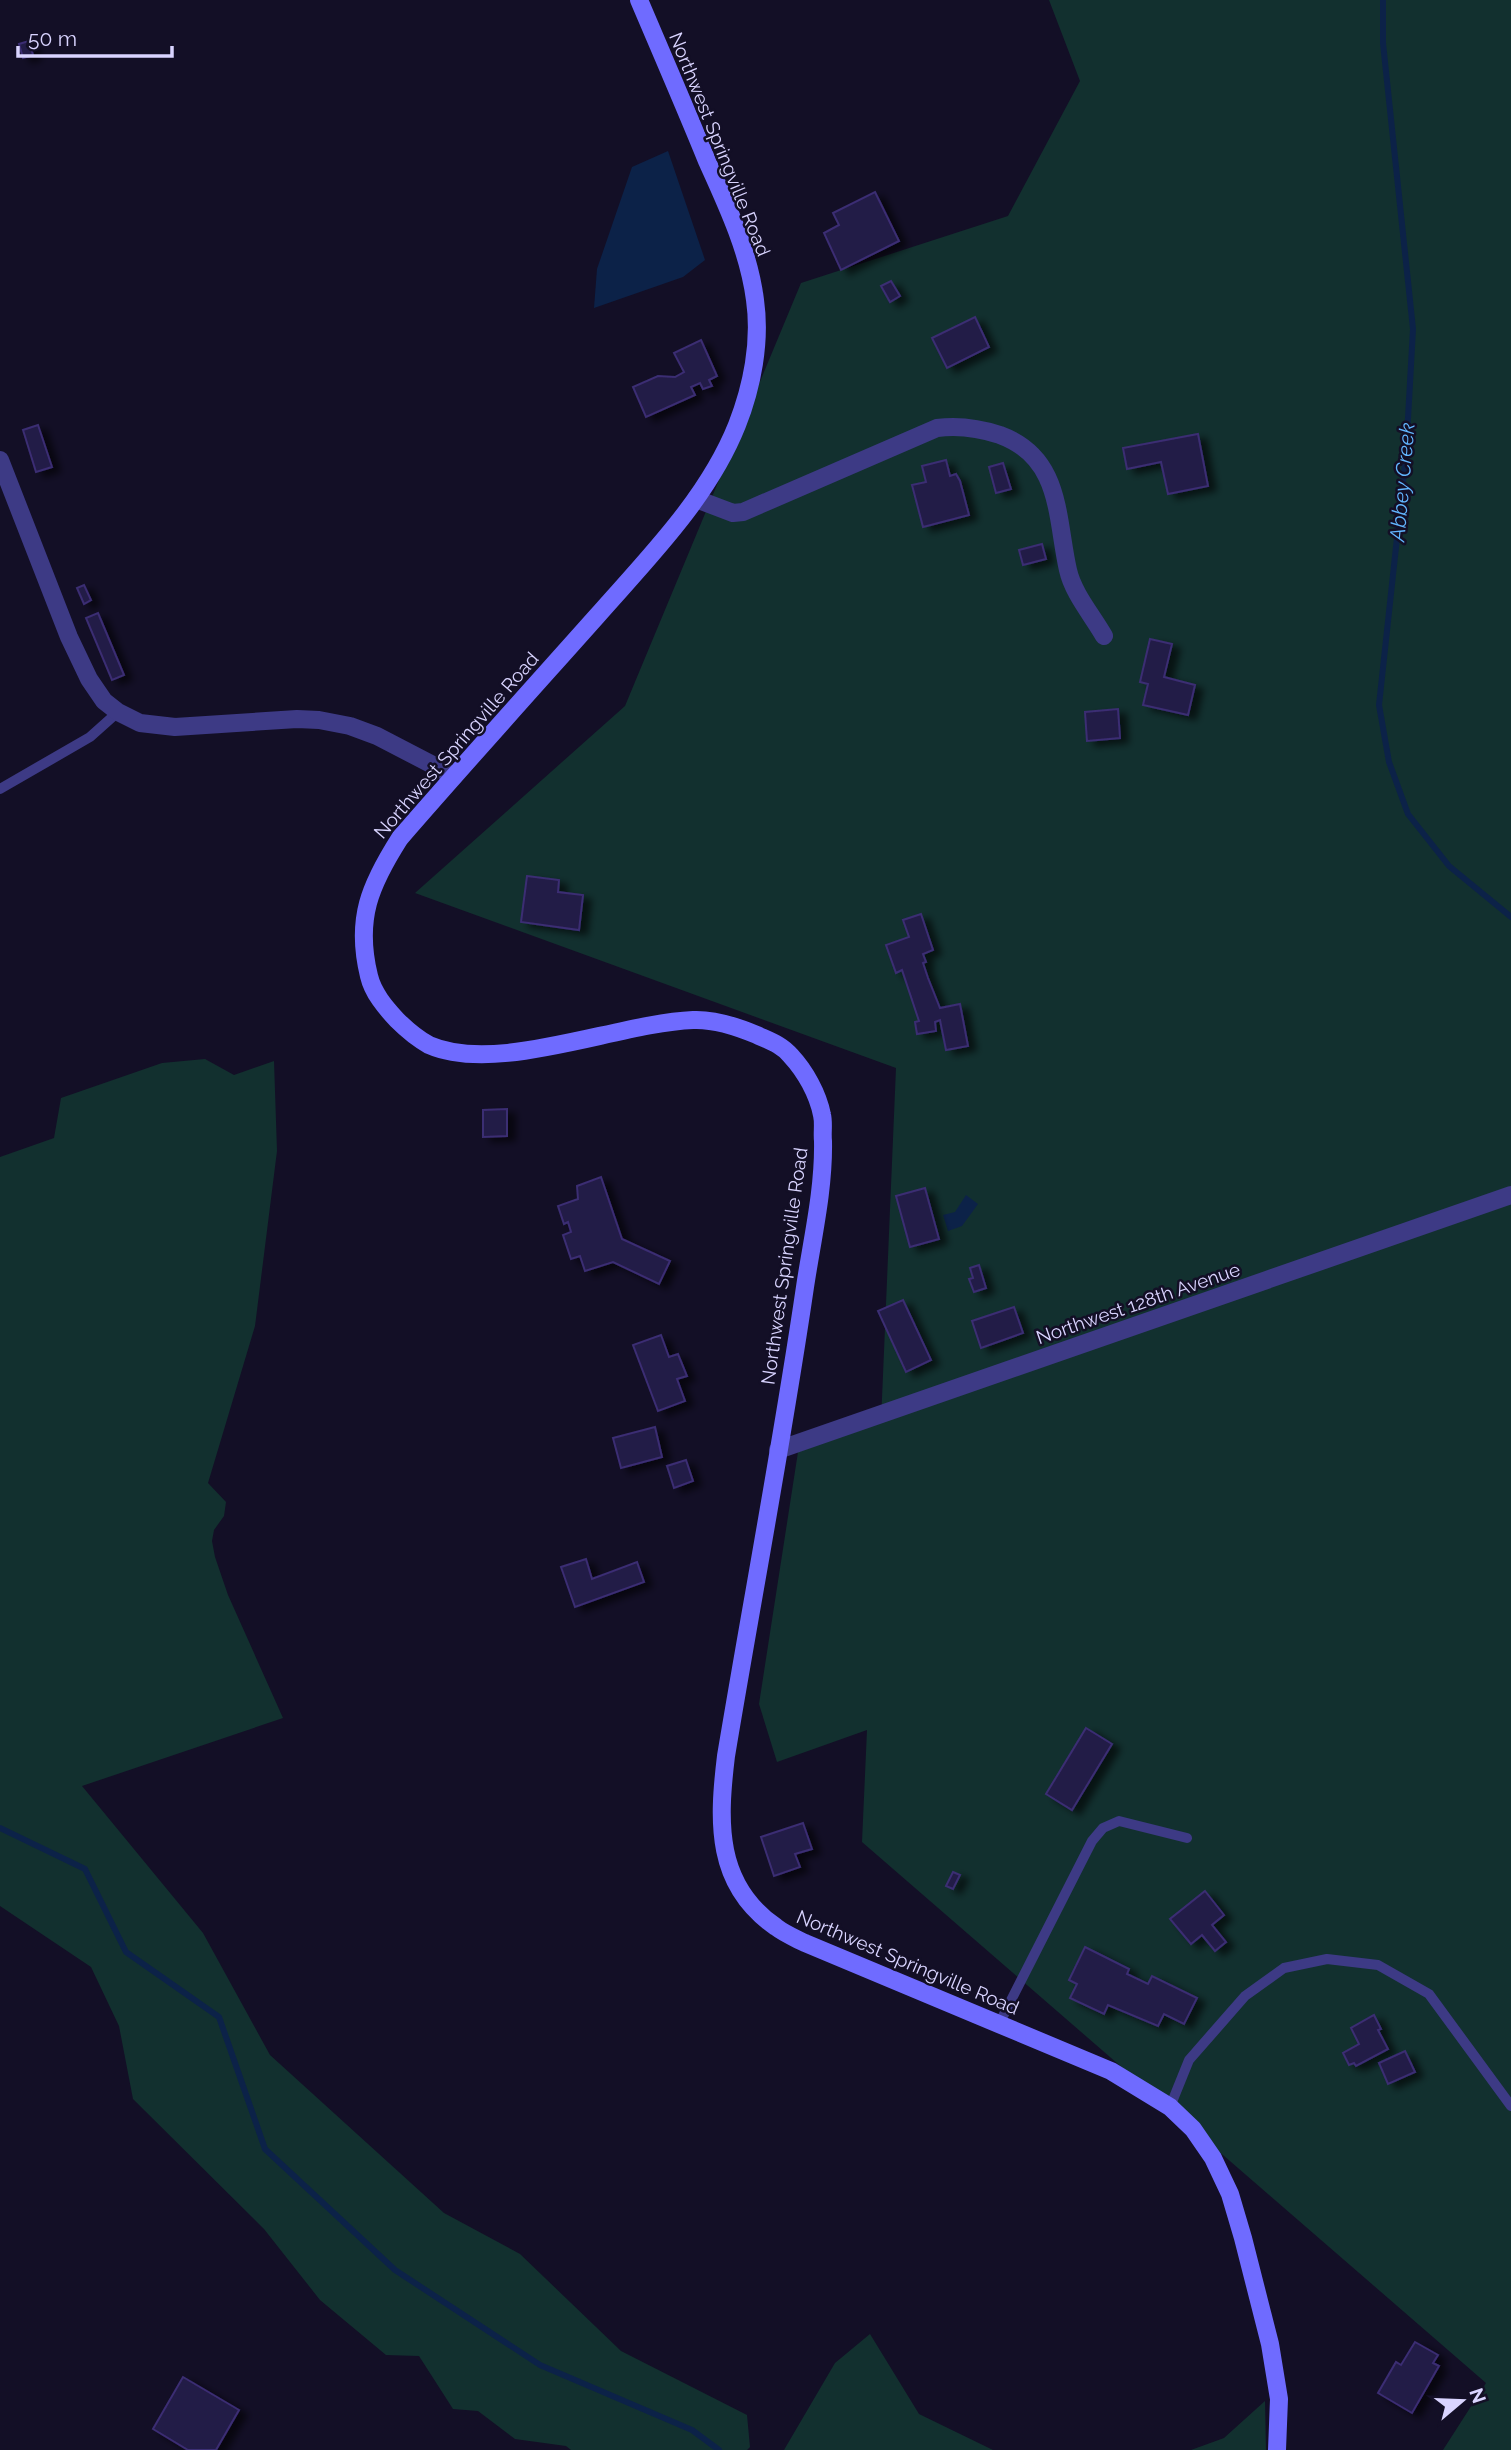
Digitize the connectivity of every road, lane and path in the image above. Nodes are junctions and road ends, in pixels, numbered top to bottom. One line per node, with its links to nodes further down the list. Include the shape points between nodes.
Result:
1 (639, 0): 3 (street, Northwest Springville Road, via 729,212 756,302 755,352 738,424)
2 (0, 460): 5 (street, via 69,637 89,679)
3 (696, 499): 4 (street, via 733,513 743,512 937,428 980,428 1028,449 1042,467 1056,501 1071,577); 6 (street, Northwest Springville Road)
4 (1104, 636)
5 (118, 712): 6 (street, via 140,723 175,727 297,719 351,726); 7 (lane, via 90,737)
6 (454, 776): 9 (street, Northwest Springville Road, via 384,863 371,888 363,920 363,953 371,982 405,1028 429,1044 486,1054 696,1020 742,1028 779,1045 809,1082 822,1115 821,1180)
7 (0, 789)
8 (1511, 1195): 9 (street, Northwest 128th Avenue)
9 (778, 1450): 11 (street, Northwest Springville Road, via 722,1784 722,1844 730,1871 754,1909 776,1928)
10 (1187, 1838): 11 (lane, via 1119,1821 1103,1828)
11 (999, 2024): 13 (street, Northwest Springville Road, via 1111,2071)
12 (1511, 2106): 13 (lane, via 1429,1994 1378,1965 1327,1959 1284,1968 1245,1996 1189,2060)
13 (1170, 2107): 14 (street, Northwest Springville Road, via 1193,2129 1230,2193 1272,2355 1279,2399)
14 (1278, 2450)

